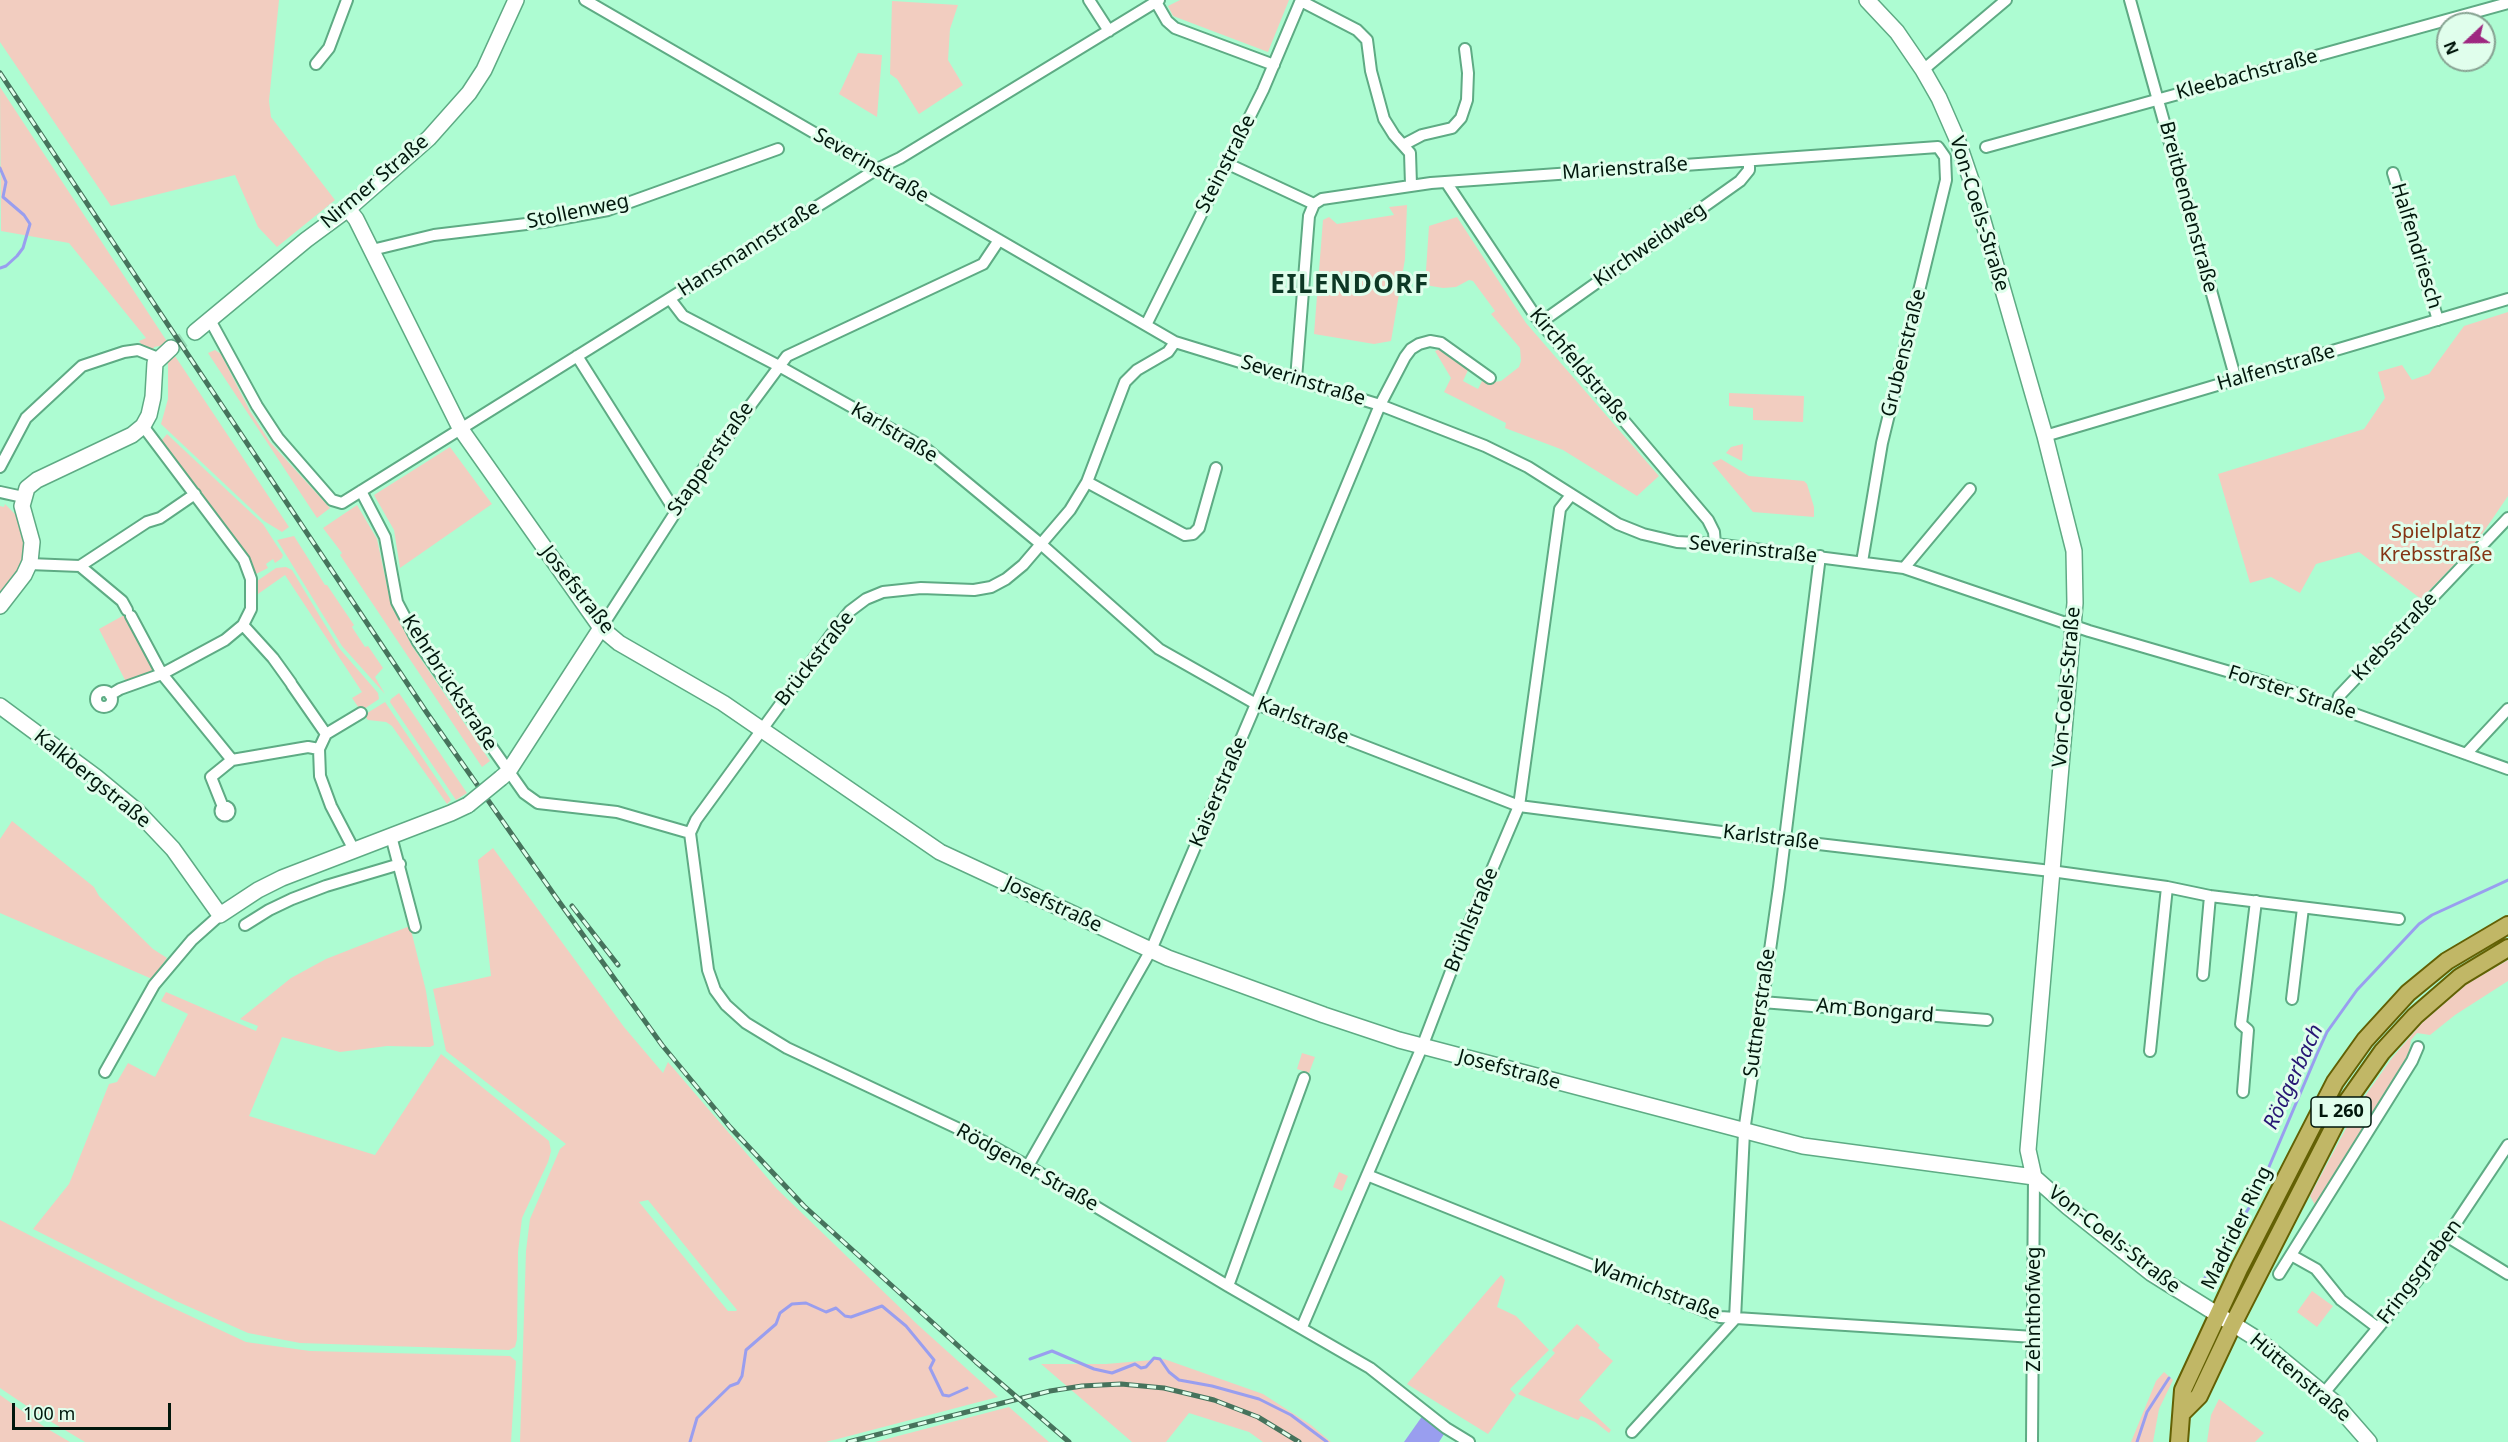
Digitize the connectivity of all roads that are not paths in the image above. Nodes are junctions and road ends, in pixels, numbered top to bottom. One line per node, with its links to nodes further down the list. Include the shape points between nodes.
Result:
1 (347, 0): 13 (street, via 329,48)
2 (516, 0): 28 (street, Nirmer Straße, via 484,70 469,93 429,138)
3 (585, 0): 23 (street, Severinstraße)
4 (1089, 0): 11 (street)
5 (1301, 0): 14 (street, Steinstraße); 17 (street, via 1335,17 1367,40 1384,119)
6 (1867, 0): 15 (street, Von-Coels-Straße, via 1897,32)
7 (2007, 0): 15 (street)
8 (2130, 0): 16 (street, Breitbendenstraße)
9 (1158, 1): 11 (street, Hansmannstraße); 14 (street, via 1167,21 1175,28)
10 (2508, 3): 16 (street, Kleebachstraße)
11 (1109, 31): 23 (street, Hansmannstraße)
12 (1465, 49): 17 (street, via 1467,100 1461,118 1452,128 1422,135)
13 (316, 64)
14 (1275, 65): 22 (street, Steinstraße)
15 (1923, 70): 49 (street, Von-Coels-Straße, via 1968,170)
16 (2159, 99): 19 (street, Kleebachstraße); 45 (street, Breitbendenstraße)
17 (1403, 145): 26 (street, via 1412,160)
18 (1938, 147): 21 (street, Marienstraße); 64 (street, Grubenstraße, via 1945,157 1946,180 1882,443)
19 (1986, 147)
20 (778, 149): 30 (street, Stollenweg, via 608,210 434,235)
21 (1749, 160): 25 (street, Marienstraße); 35 (street, Kirchweidweg, via 1749,170 1740,181)
22 (1226, 163): 27 (street); 36 (street, Steinstraße)
23 (876, 169): 29 (street, Severinstraße); 31 (street, Hansmannstraße)
24 (2393, 173): 34 (street, Halfendriesch)
25 (1446, 182): 26 (street, Marienstraße); 35 (street, Kirchfeldstraße)
26 (1411, 185): 27 (street, Marienstraße, via 1331,196)
27 (1314, 204): 44 (street, via 1309,216)
28 (348, 209): 30 (street, Josefstraße); 33 (street, Nirmer Straße)
29 (999, 240): 36 (street, Severinstraße); 42 (street, Stapperstraße, via 984,264 787,356)
30 (372, 250): 48 (street, Josefstraße)
31 (670, 299): 40 (street, Hansmannstraße); 42 (street, Karlstraße, via 683,316)
32 (2508, 299): 34 (street, Halfenstraße)
33 (210, 320): 37 (street, Nirmer Straße); 54 (street, Hansmannstraße, via 257,406 332,500 342,503)
34 (2438, 320): 45 (street, Halfenstraße)
35 (1540, 323): 61 (street, Kirchfeldstraße, via 1708,520)
36 (1146, 325): 38 (street, Severinstraße)
37 (195, 332)
38 (1175, 342): 44 (street, Severinstraße); 52 (street, Brückstraße, via 1168,352 1125,382)
39 (171, 348): 41 (street)
40 (578, 356): 48 (street, Hansmannstraße); 59 (street)
41 (158, 358): 47 (street, via 151,406); 50 (street, via 138,350 82,366 27,418)
42 (777, 365): 59 (street, Stapperstraße); 62 (street, Karlstraße, via 925,448)
43 (1490, 378): 46 (street, Kaiserstraße, via 1441,343 1430,341 1411,349)
44 (1296, 379): 46 (street, Severinstraße)
45 (2236, 380): 49 (street, Halfenstraße)
46 (1380, 405): 57 (street, Severinstraße, via 1485,446 1528,467); 74 (street, Kaiserstraße)
47 (143, 426): 56 (street); 58 (street, via 132,435 37,480)
48 (460, 428): 54 (street, Hansmannstraße); 71 (street, Josefstraße)
49 (2045, 436): 70 (street, Von-Coels-Straße, via 2074,551)
50 (0, 467)
51 (1216, 468): 52 (street, via 1199,528 1185,535)
52 (1087, 482): 62 (street, Brückstraße)
53 (1970, 489): 67 (street)
54 (361, 491): 85 (street, Kehrbrückstraße, via 385,537 397,602 418,642)
55 (0, 492): 58 (street)
56 (195, 494): 66 (street); 69 (street, via 244,560 251,579 251,609)
57 (1571, 495): 61 (street, Severinstraße, via 1642,534 1677,542); 86 (street, Brühlstraße, via 1560,509)
58 (23, 497): 65 (street, via 32,542)
59 (675, 511): 71 (street, Stapperstraße)
60 (2508, 518): 76 (street, Krebsstraße, via 2339,696)
61 (1715, 544): 63 (street, Severinstraße)
62 (1042, 545): 74 (street, Karlstraße, via 1159,649); 79 (street, Brückstraße, via 1023,566 991,587 974,591 901,589 866,598 836,628)
63 (1820, 556): 64 (street, Severinstraße); 90 (street, Suttnerstraße)
64 (1862, 562): 67 (street, Severinstraße)
65 (29, 564): 66 (street); 68 (street)
66 (80, 566): 72 (street, via 122,601)
67 (1904, 568): 70 (street, Severinstraße)
68 (0, 606)
69 (243, 625): 72 (street, via 225,640); 80 (street, via 273,658)
70 (2073, 625): 76 (street, Forster Straße); 93 (street, Von-Coels-Straße)
71 (601, 628): 79 (street, Josefstraße); 85 (street, Stapperstraße)
72 (162, 674): 73 (street); 83 (street)
73 (110, 695)
74 (1256, 704): 86 (street, Karlstraße); 104 (street, Kaiserstraße)
75 (0, 706): 98 (street, Kalkbergstraße, via 137,811 173,849)
76 (2336, 707): 82 (street, Forster Straße)
77 (2508, 709): 82 (street)
78 (361, 713): 80 (street)
79 (762, 729): 88 (street, Brückstraße); 104 (street, Josefstraße, via 940,852)
80 (326, 734): 81 (street)
81 (319, 749): 83 (street, via 308,747); 91 (street, via 320,776)
82 (2466, 754): 84 (street, Forster Straße)
83 (232, 760): 87 (street, via 211,777)
84 (2508, 769)
85 (504, 775): 88 (street, via 538,803 618,812); 89 (street, Stapperstraße, bridge, via 468,805)
86 (1520, 806): 90 (street, Karlstraße); 109 (street, Brühlstraße)
87 (223, 807)
88 (690, 833): 117 (street, Rödgener Straße, via 708,970 726,1005 746,1023 787,1048 974,1136)
89 (391, 836): 91 (street, Stapperstraße); 92 (street)
90 (1784, 840): 93 (street, Karlstraße); 107 (street, Suttnerstraße)
91 (354, 850): 98 (street, Stapperstraße, via 282,878)
92 (400, 864): 100 (street, via 292,899); 102 (street)
93 (2051, 871): 94 (street, Karlstraße); 119 (street, Von-Coels-Straße, via 2028,1150)
94 (2167, 887): 95 (street, Karlstraße); 111 (street)
95 (2210, 896): 96 (street, Karlstraße); 105 (street)
96 (2256, 902): 97 (street, Karlstraße); 114 (street, via 2241,1024 2248,1030)
97 (2303, 908): 99 (street, Karlstraße); 106 (street)
98 (220, 915): 112 (street, via 192,940 154,985)
99 (2399, 919)
100 (245, 925)
101 (2508, 925): 126 (main road, Madrider Ring / L 260, via 2447,961 2408,993 2365,1040 2323,1101)
102 (415, 927)
103 (2508, 948): 126 (main road, Madrider Ring / L 260, via 2460,977 2415,1016 2382,1052 2346,1102)
104 (1151, 950): 109 (street, Josefstraße, via 1323,1015); 117 (street, Kaiserstraße)
105 (2203, 975)
106 (2292, 999)
107 (1762, 1002): 108 (street, Am Bongard); 115 (street, Suttnerstraße)
108 (1988, 1020)
109 (1422, 1047): 115 (street, Josefstraße); 118 (street, Brühlstraße)
110 (2418, 1047): 121 (street)
111 (2150, 1051)
112 (105, 1072)
113 (1304, 1078): 124 (street)
114 (2243, 1092)
115 (1744, 1132): 119 (street, Josefstraße, via 1803,1146); 125 (street, Suttnerstraße)
116 (2508, 1144): 120 (street, Fringsgraben)
117 (1028, 1166): 124 (street, Rödgener Straße)
118 (1366, 1175): 125 (street, Wamichstraße, via 1719,1317); 127 (street, Brühlstraße)
119 (2034, 1176): 126 (street, Von-Coels-Straße, via 2151,1273); 129 (street, Zehnthofweg)
120 (2448, 1237): 123 (street); 128 (street, Fringsgraben)
121 (2291, 1255): 122 (street); 128 (street, via 2316,1269 2341,1300)
122 (2279, 1274)
123 (2508, 1274)
124 (1228, 1287): 127 (street, Rödgener Straße)
125 (1735, 1319): 129 (street, Wamichstraße); 131 (street)
126 (2225, 1320): 130 (street, Hüttenstraße, via 2257,1338); 134 (main road, L 260, via 2199,1396 2182,1412)
127 (1302, 1327): 132 (street, Rödgener Straße, via 1370,1368)
128 (2378, 1328): 130 (street, Fringsgraben)
129 (2034, 1337): 133 (street, Zehnthofweg)
130 (2324, 1393): 135 (street, Hüttenstraße)
131 (1632, 1432)
132 (1469, 1442)
133 (2032, 1442)
134 (2179, 1442)
135 (2369, 1442)

